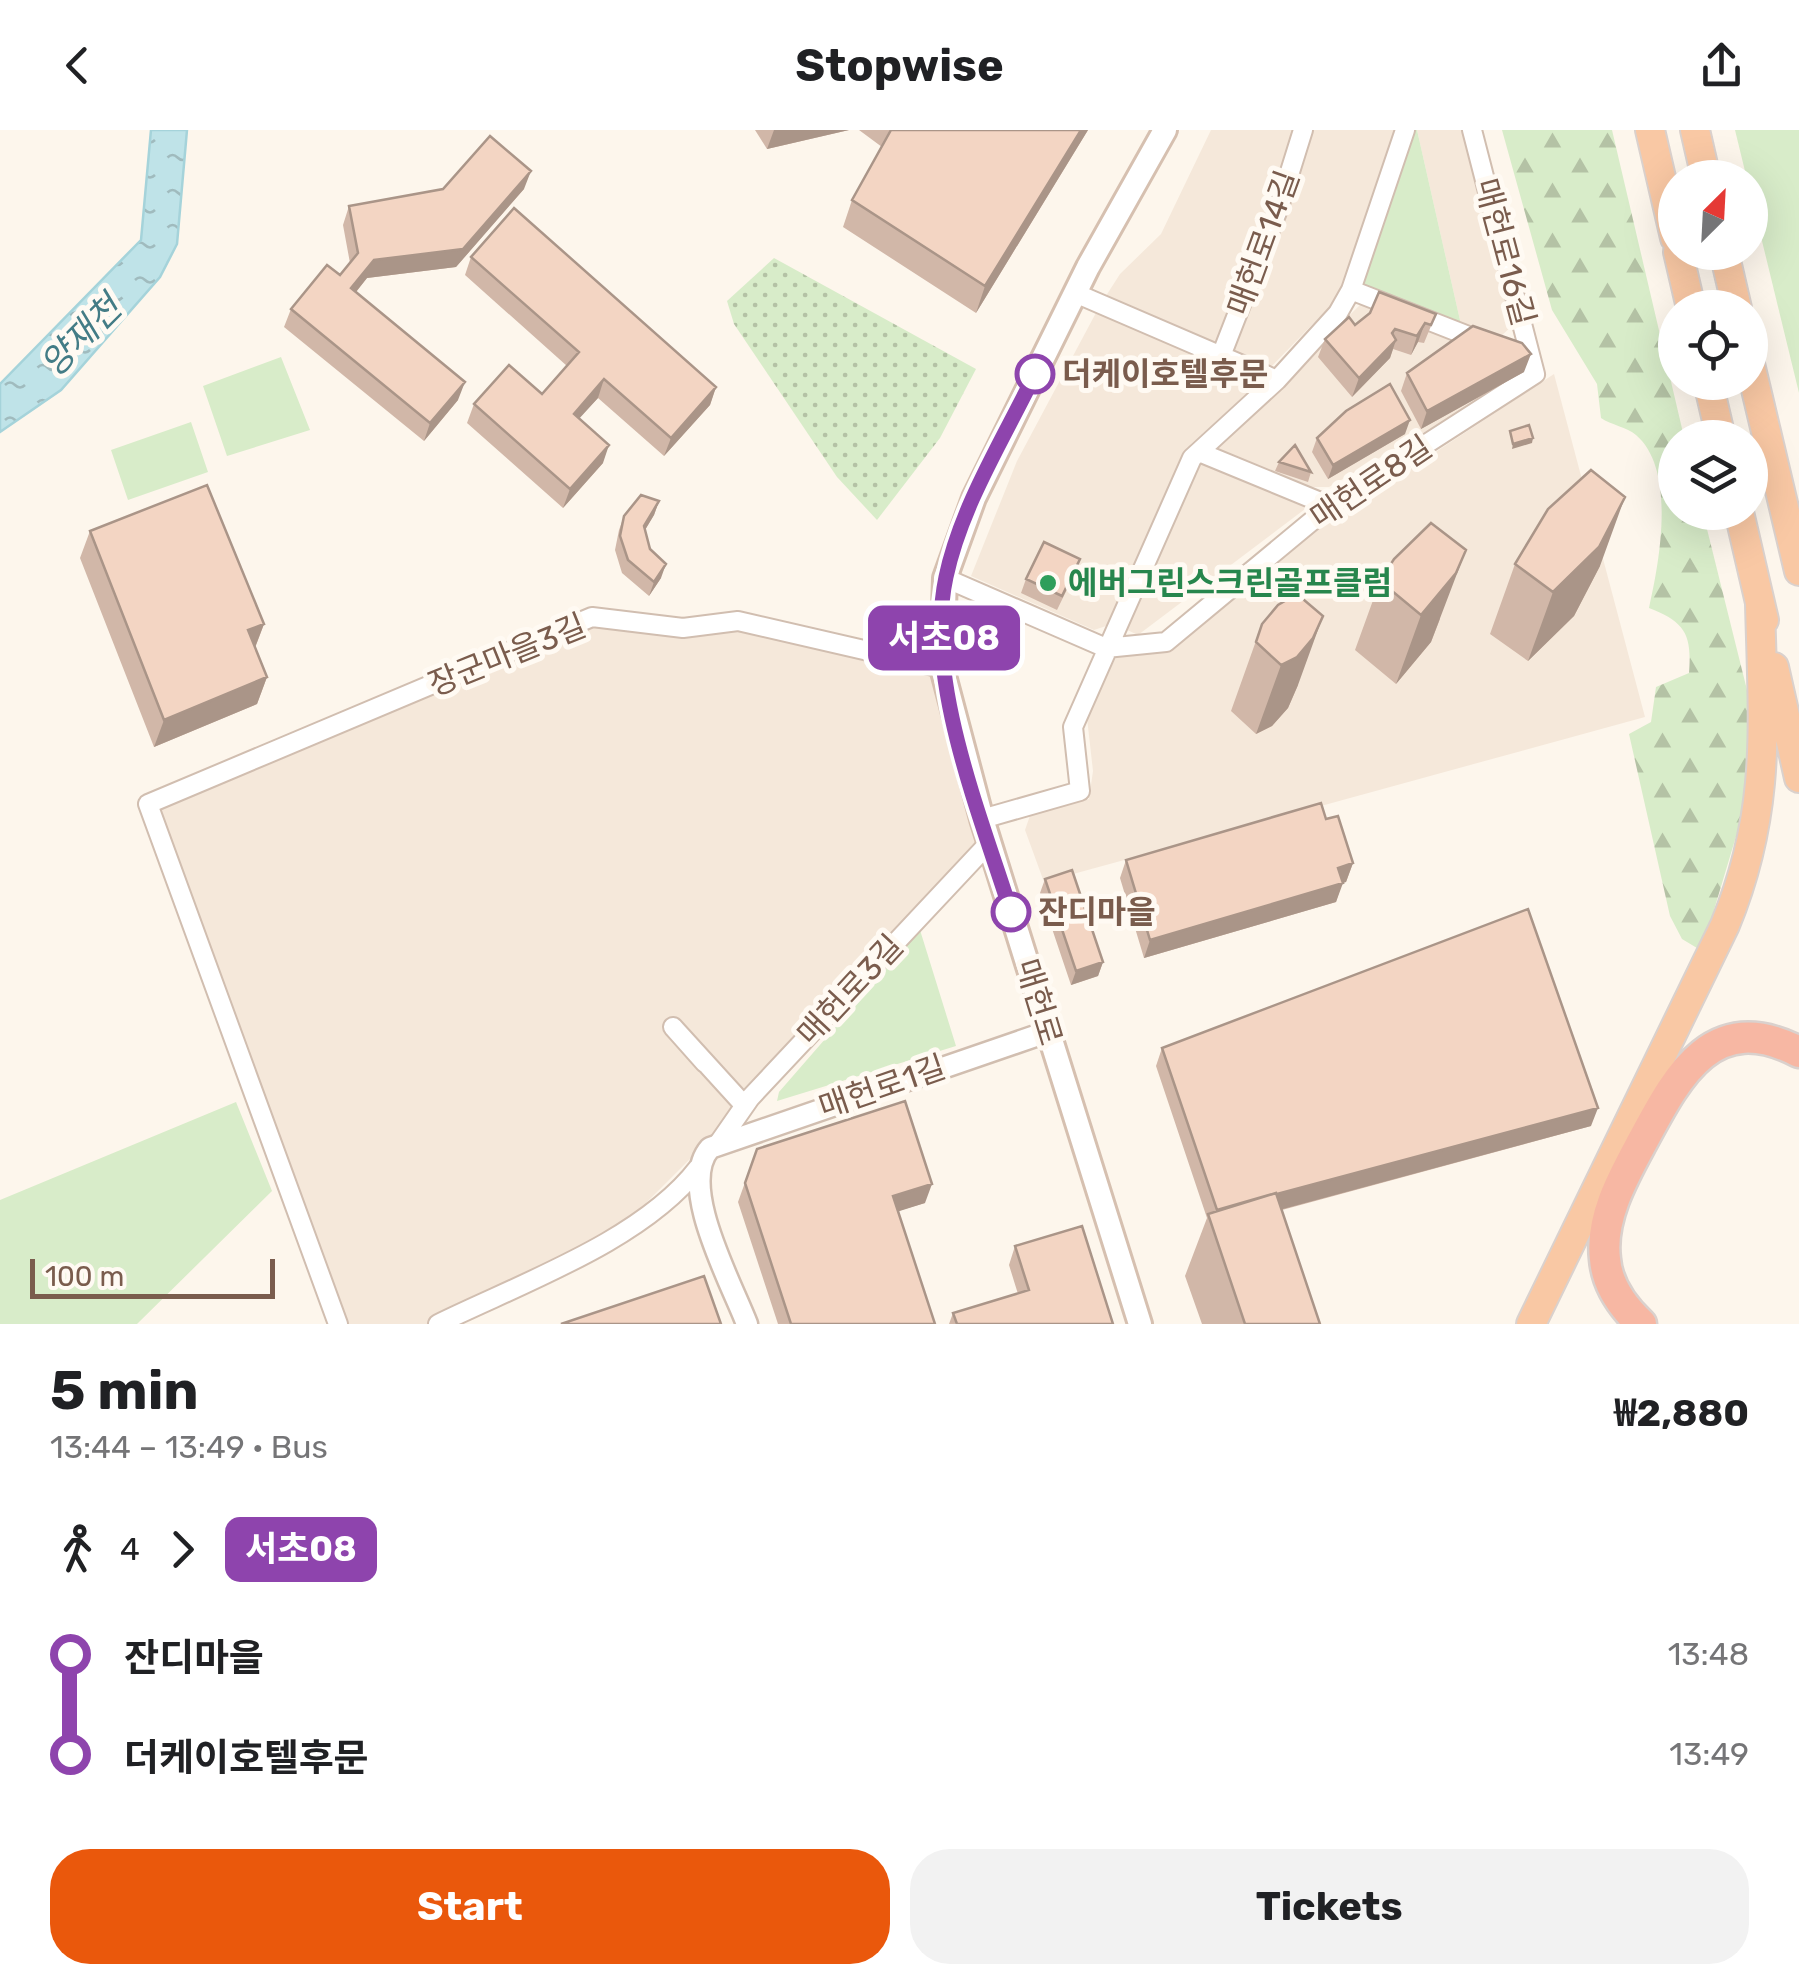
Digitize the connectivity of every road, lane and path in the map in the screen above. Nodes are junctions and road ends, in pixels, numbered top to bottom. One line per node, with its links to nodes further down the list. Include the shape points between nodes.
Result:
1 (1165, 130): 10 (main road, 매헌로)
2 (1303, 130): 11 (street, 매헌로14길)
3 (1406, 130): 9 (street)
4 (1472, 130): 12 (street, 매헌로16길, via 1527,332)
5 (1650, 130): 8 (highway)
6 (1695, 130): 7 (highway)
7 (1702, 160)
8 (1658, 165)
9 (1351, 290): 12 (street); 13 (street)
10 (1075, 293): 11 (street); 19 (main road, 매헌로, via 974,498)
11 (1222, 356): 13 (street)
12 (1518, 358): 16 (street, 매헌로8길)
13 (1277, 380): 15 (street)
14 (1759, 400): 18 (highway)
15 (1199, 452): 16 (street); 21 (street)
16 (1330, 506): 21 (street, 매헌로8길, via 1166,642)
17 (1742, 530): 20 (highway)
18 (1799, 571)
19 (945, 578): 21 (street, 매헌로8길); 22 (main road, 매헌로)
20 (1760, 604): 23 (highway); 36 (highway, via 1764,771 1746,868)
21 (1106, 648): 24 (street, via 1072,726 1080,791)
22 (942, 668): 24 (main road, 매헌로); 32 (street, 장군마을3길, via 738,622 682,628 592,617 148,804)
23 (1799, 778)
24 (982, 820): 25 (main road, 매헌로)
25 (989, 843): 27 (main road, 매헌로); 29 (street, 매헌로3길)
26 (673, 1027): 29 (street)
27 (1047, 1032): 30 (street, 매헌로1길); 35 (main road, 매헌로)
28 (1799, 1052): 37 (highway, via 1756,1038 1724,1041 1676,1079 1622,1180 1605,1230 1606,1270)
29 (744, 1105): 30 (street, 매헌로3길)
30 (718, 1144): 31 (street)
31 (698, 1168): 33 (street, via 640,1219); 34 (street, via 701,1204)
32 (338, 1324)
33 (438, 1324)
34 (746, 1324)
35 (1140, 1324)
36 (1531, 1324)
37 (1641, 1324)

